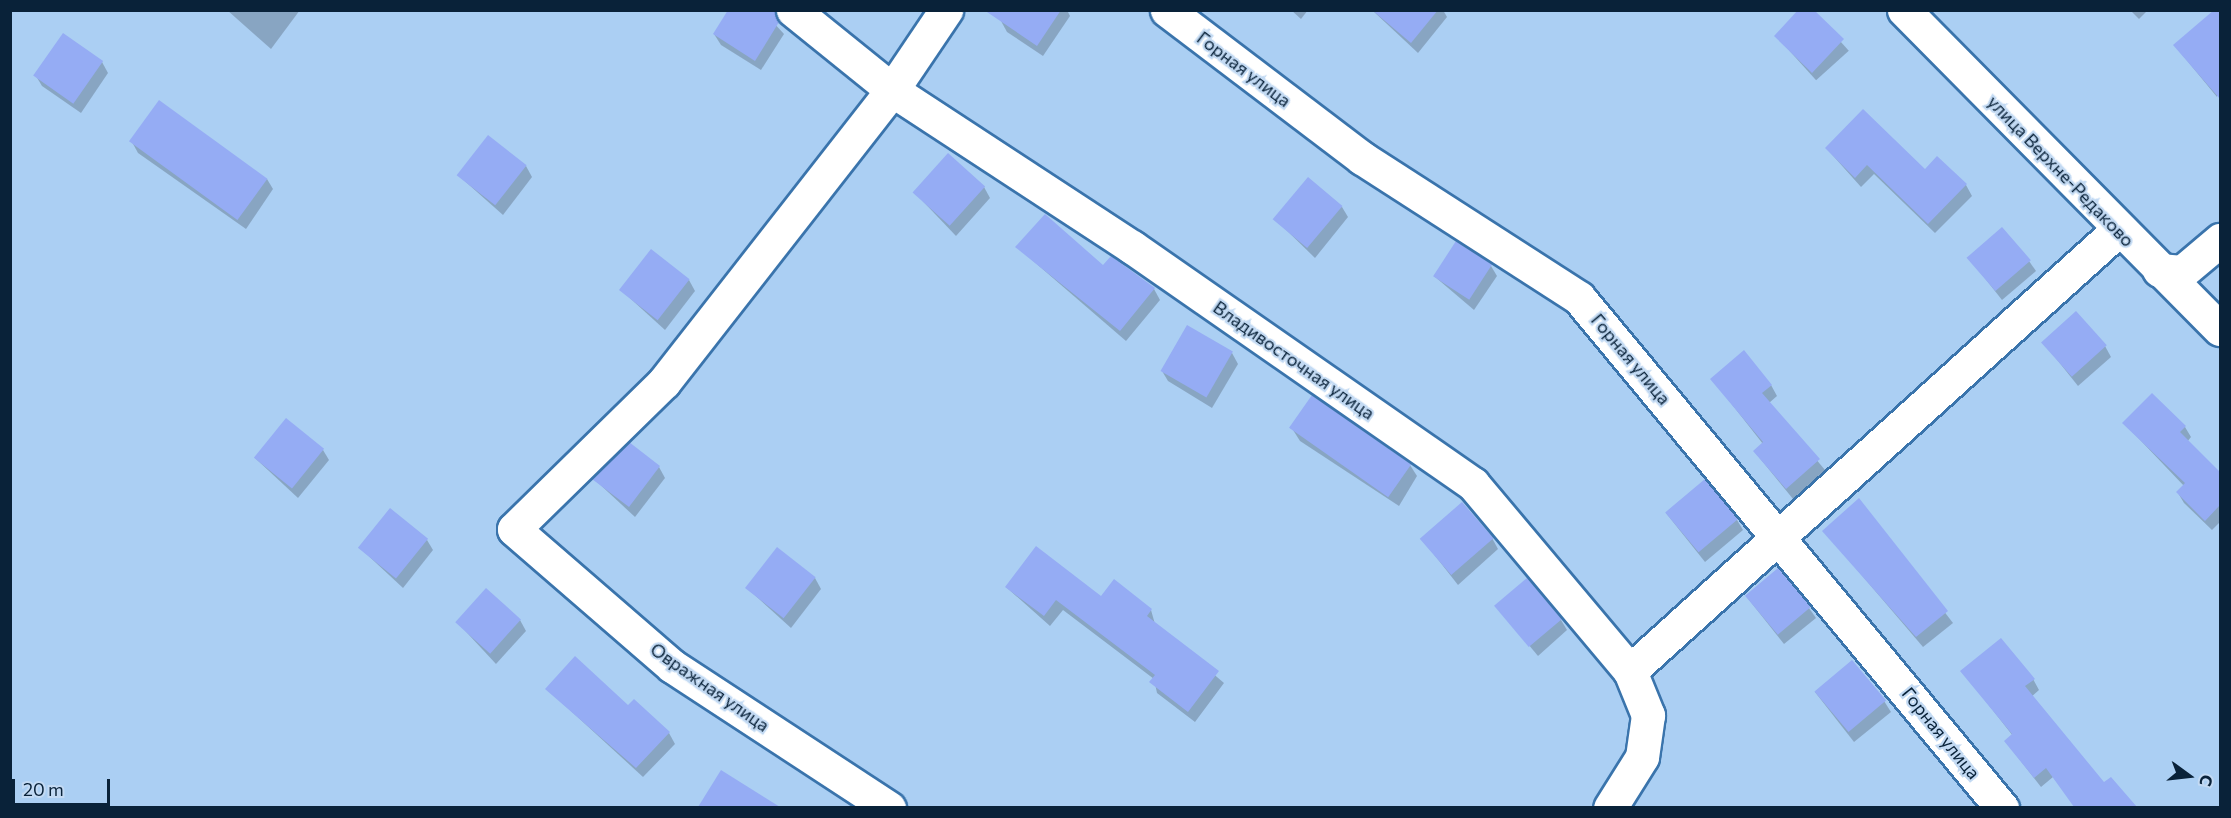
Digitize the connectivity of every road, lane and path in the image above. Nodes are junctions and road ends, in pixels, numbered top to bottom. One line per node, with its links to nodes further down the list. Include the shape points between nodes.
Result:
1 (793, 10): 5 (street, Владивосточная улица)
2 (946, 10): 5 (street)
3 (1167, 10): 10 (street, Горная улица, via 1362,158 1579,298)
4 (1904, 10): 6 (street, улица Верхне-Редаково)
5 (892, 90): 11 (street, Владивосточная улица, via 1132,247 1473,484); 13 (street, Овражная улица, via 664,382 514,529 672,666)
6 (2118, 230): 8 (street, улица Верхне-Редаково); 10 (street)
7 (2220, 240): 8 (street, via 2182,272)
8 (2159, 270): 9 (street, улица Верхне-Редаково)
9 (2220, 330)
10 (1779, 535): 11 (street); 14 (street, Горная улица)
11 (1630, 671): 12 (street, Владивосточная улица, via 1648,715 1642,757)
12 (1616, 804)
13 (889, 807)
14 (2002, 807)

